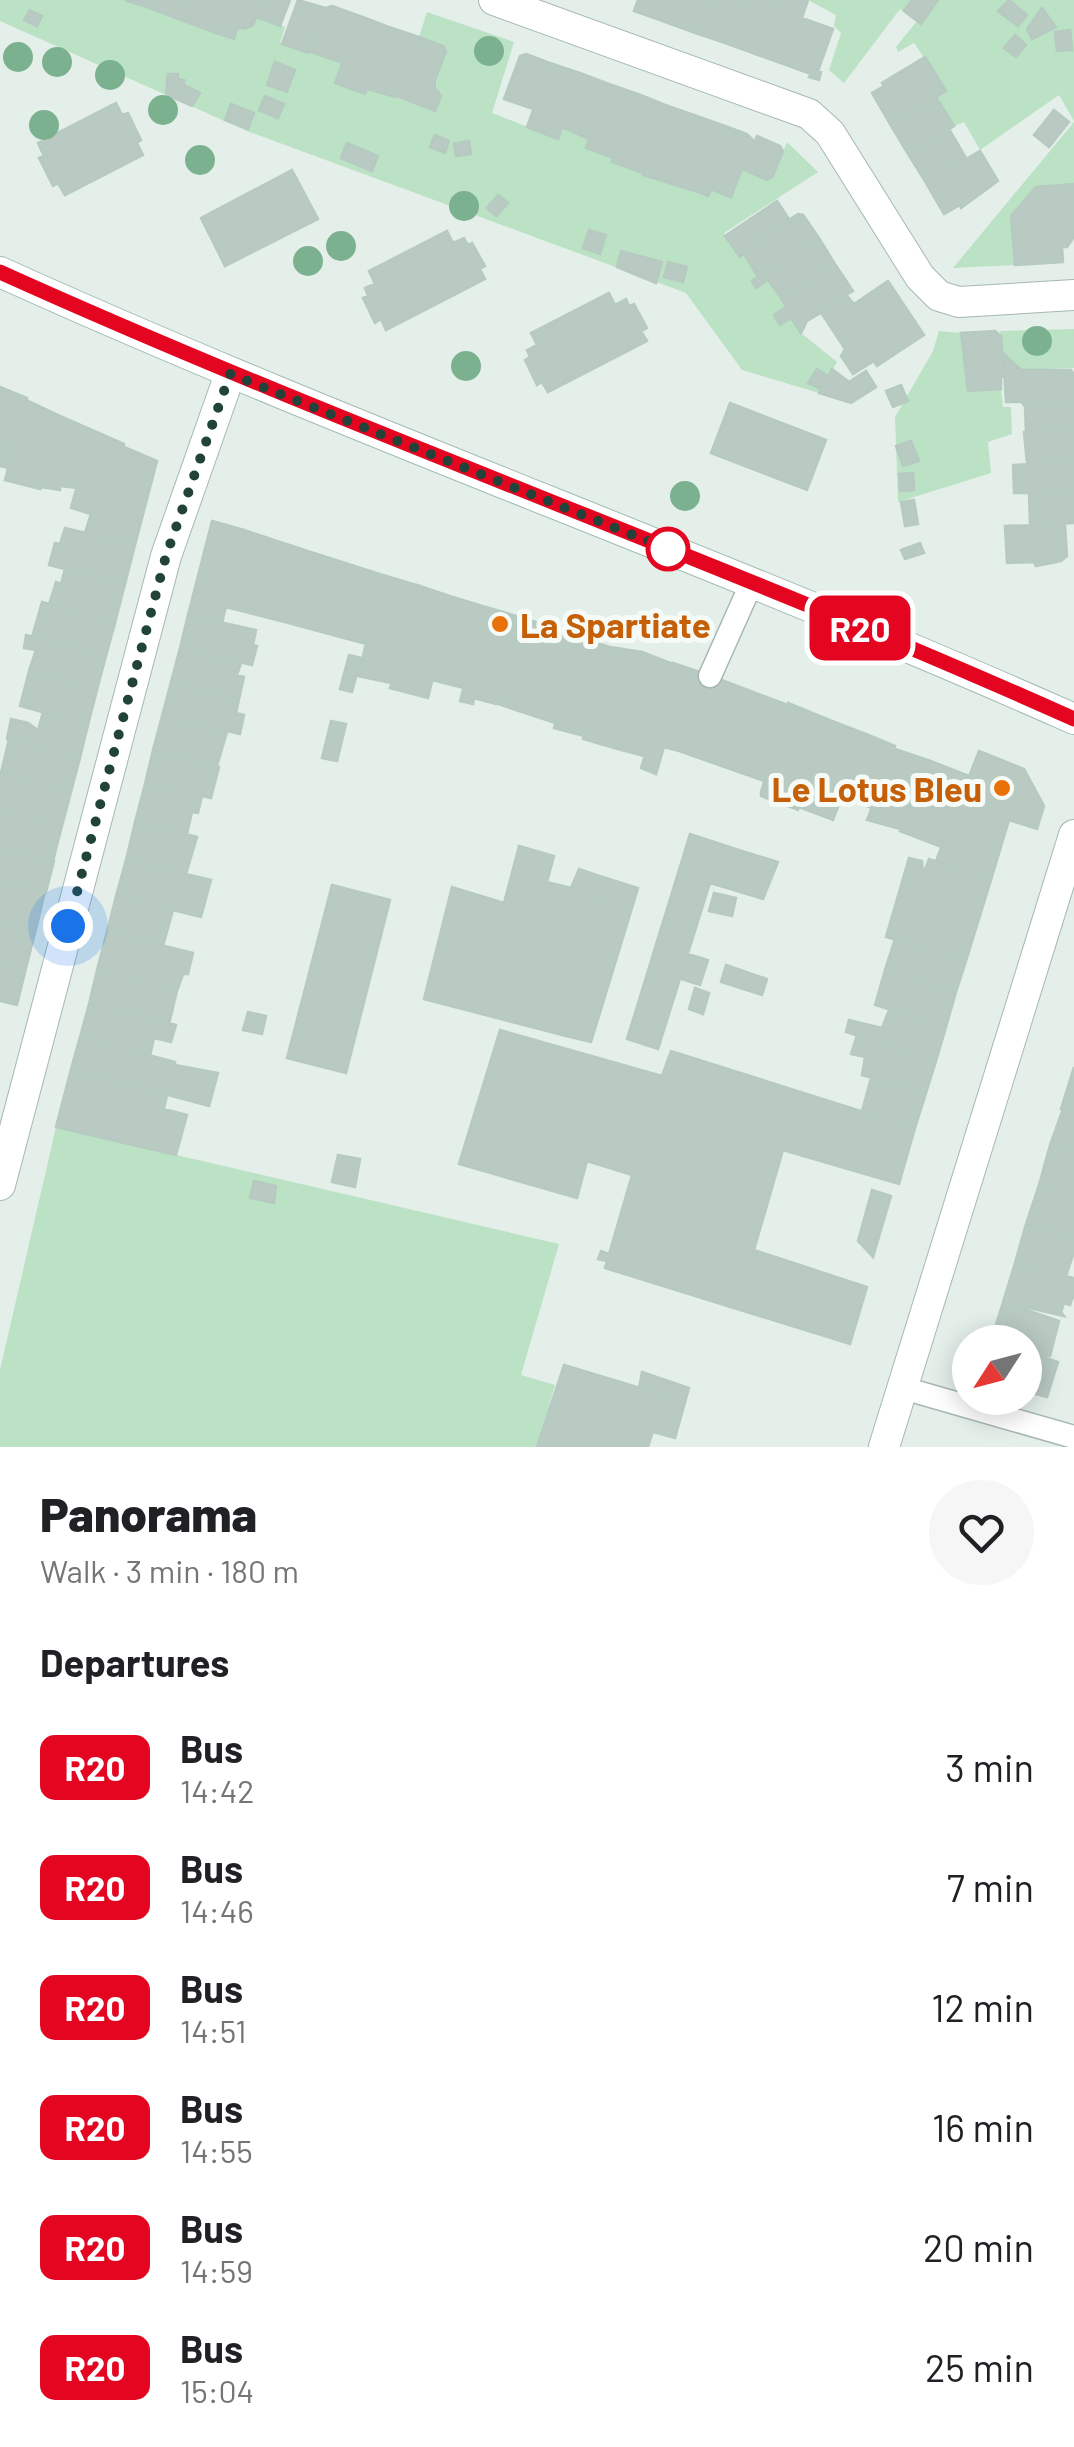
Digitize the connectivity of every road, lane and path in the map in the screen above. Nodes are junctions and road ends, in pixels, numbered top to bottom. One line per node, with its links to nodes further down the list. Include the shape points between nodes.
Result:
1 (494, 0): 3 (street, via 810,114 830,133 920,276 940,296 970,303)
2 (0, 272): 4 (street)
3 (1074, 295)
4 (230, 374): 5 (street); 9 (street, via 166,556)
5 (752, 582): 6 (lane); 7 (street)
6 (710, 676)
7 (1074, 719)
8 (1074, 835): 10 (street)
9 (0, 1185)
10 (903, 1388): 11 (lane); 12 (street)
11 (1074, 1437)
12 (884, 1447)

